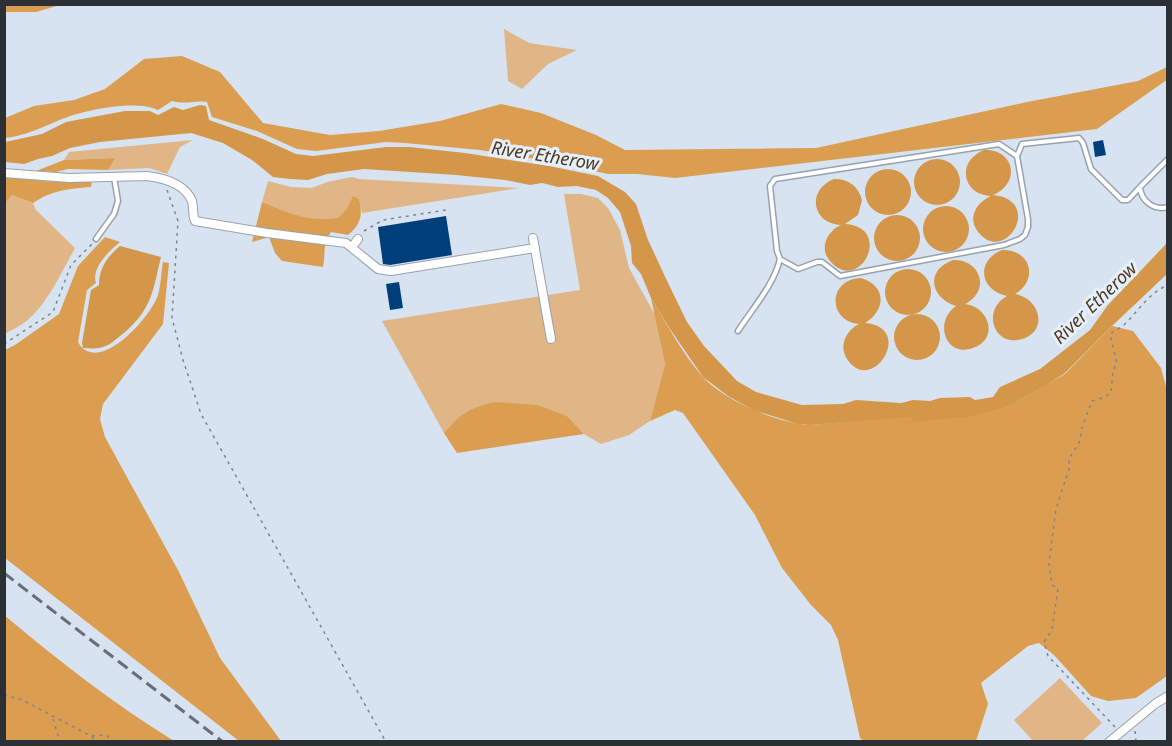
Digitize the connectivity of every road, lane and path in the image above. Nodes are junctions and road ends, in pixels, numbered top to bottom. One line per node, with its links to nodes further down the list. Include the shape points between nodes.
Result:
1 (1017, 156): 6 (lane, via 1022,144 1079,138 1091,169 1122,200 1128,200); 14 (lane, via 999,144 776,179 770,186); 14 (lane, via 1028,219 1025,235 1012,243 840,276 822,262 798,269)
2 (1167, 159): 6 (lane)
3 (4, 173): 4 (street, via 69,178)
4 (114, 176): 5 (street); 9 (lane, via 118,201 114,214)
5 (159, 177): 12 (street, via 173,182 189,197 193,217 199,222); 27 (path, via 178,221 172,318 201,414)
6 (1140, 188): 7 (lane, via 1152,207)
7 (1167, 207)
8 (446, 210): 11 (path, via 383,220)
9 (96, 238): 18 (path, via 71,265 53,312)
10 (534, 238): 13 (street)
11 (358, 239): 12 (street)
12 (352, 247): 13 (street, via 378,269 391,272)
13 (535, 248): 17 (street)
14 (780, 259): 16 (lane, via 768,286)
15 (1167, 285): 22 (path, via 1148,297 1110,335 1117,363 1111,392 1088,407 1080,441 1069,459 1056,509 1049,563 1052,585 1058,588 1045,649)
16 (738, 331)
17 (551, 339)
18 (4, 344)
19 (4, 695): 21 (path, via 22,700)
20 (1167, 696): 22 (street)
21 (53, 718): 23 (path); 24 (path)
22 (1120, 732): 28 (street)
23 (91, 736): 25 (path); 26 (path, via 106,735)
24 (60, 741)
25 (96, 741)
26 (116, 741)
27 (386, 741)
28 (1109, 741)

